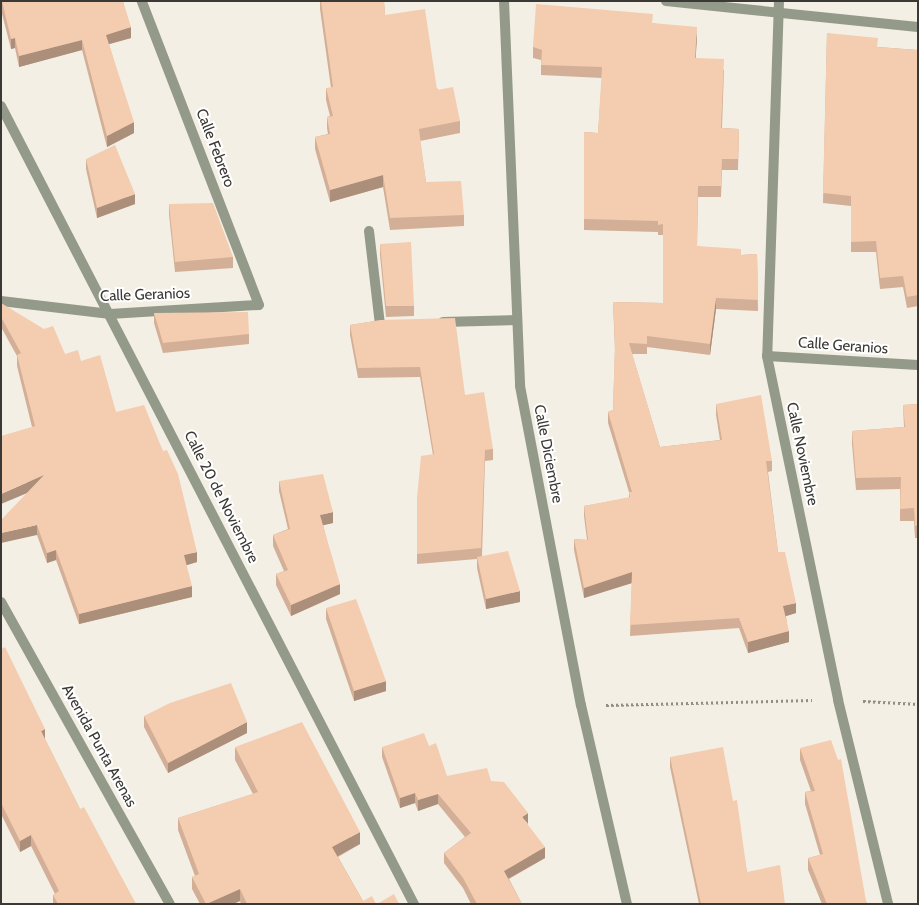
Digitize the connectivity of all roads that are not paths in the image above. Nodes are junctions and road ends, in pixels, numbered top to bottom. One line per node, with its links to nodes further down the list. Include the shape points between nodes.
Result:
1 (142, 1): 10 (street, Calle Febrero)
2 (504, 1): 12 (street, Calle Diciembre)
3 (666, 1): 5 (street)
4 (779, 1): 5 (street, Calle Noviembre)
5 (780, 14): 6 (street); 15 (street, Calle Noviembre)
6 (918, 26)
7 (1, 106): 11 (street, Calle 20 de Noviembre)
8 (369, 231): 14 (street)
9 (1, 301): 11 (street, Calle Geranios)
10 (259, 305): 11 (street, Calle Geranios)
11 (110, 314): 19 (street, Calle 20 de Noviembre)
12 (517, 320): 13 (street); 20 (street, Calle Diciembre, via 520,386 581,705)
13 (429, 323)
14 (380, 324)
15 (766, 356): 16 (street, Calle Geranios); 21 (street, Calle Noviembre, via 838,700)
16 (918, 366)
17 (1, 602): 18 (street, Avenida Punta Arenas)
18 (170, 904)
19 (414, 904)
20 (626, 904)
21 (888, 904)

